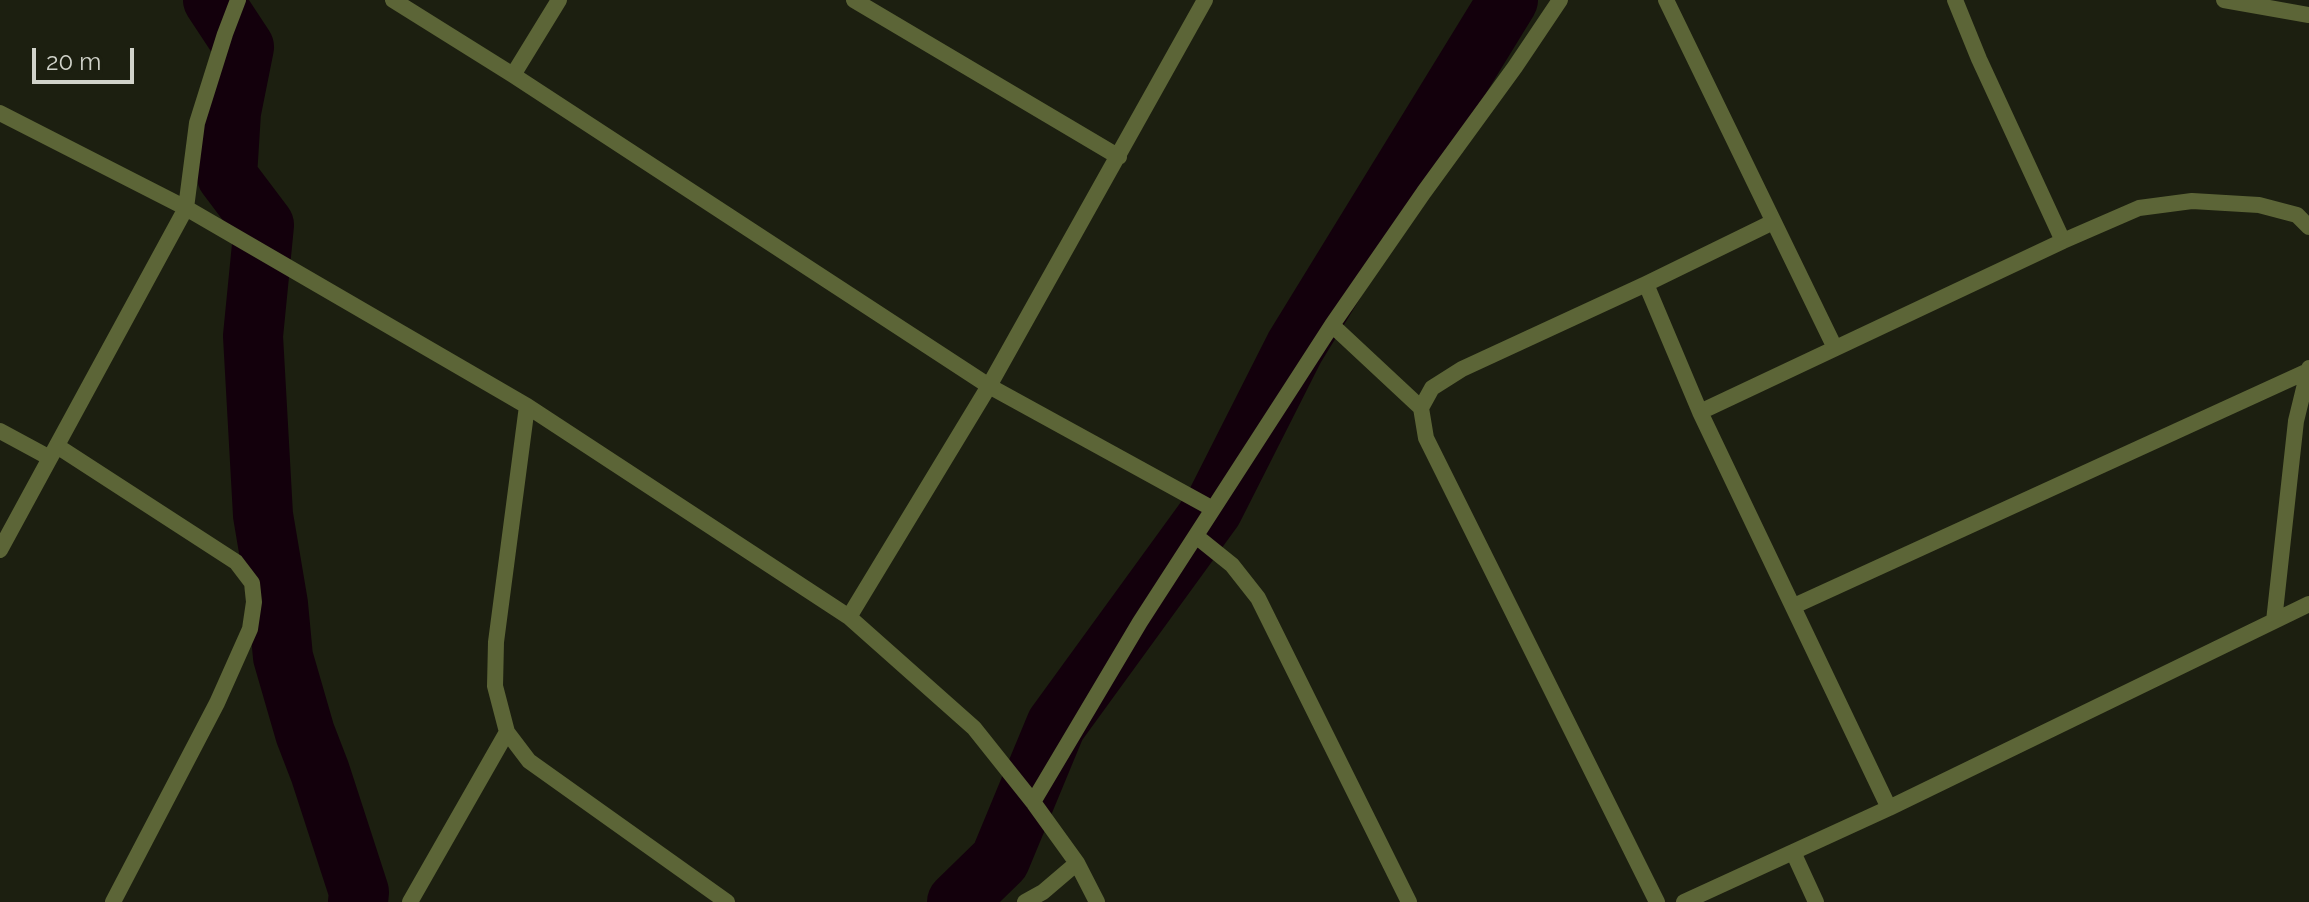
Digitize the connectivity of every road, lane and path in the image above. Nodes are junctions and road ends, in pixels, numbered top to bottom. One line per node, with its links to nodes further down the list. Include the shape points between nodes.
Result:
1 (238, 0): 14 (street, via 197,123)
2 (393, 0): 11 (street)
3 (559, 0): 11 (street)
4 (854, 0): 13 (street)
5 (1205, 0): 13 (street)
6 (1560, 0): 19 (street)
7 (1666, 0): 15 (street)
8 (1955, 0): 17 (street)
9 (2224, 0): 10 (street)
10 (2309, 15)
11 (513, 75): 22 (street)
12 (0, 113): 14 (street)
13 (1119, 157): 22 (street)
14 (186, 208): 23 (street); 27 (street)
15 (1773, 222): 18 (street); 20 (street)
16 (2309, 227): 17 (street, via 2297,215 2259,205 2192,201 2139,208)
17 (2063, 241): 20 (street)
18 (1646, 284): 24 (street, via 1462,369 1432,388); 25 (street)
19 (1332, 325): 24 (street); 28 (street)
20 (1835, 348): 25 (street)
21 (2309, 369): 32 (street); 34 (street, via 2296,421)
22 (989, 386): 28 (street); 33 (street)
23 (527, 406): 33 (street); 35 (street, via 496,642 495,686)
24 (1421, 408): 46 (street, via 1426,438)
25 (1700, 412): 32 (street)
26 (0, 431): 27 (street)
27 (54, 452): 30 (street); 40 (street, via 236,562 252,583 250,629)
28 (1213, 509): 29 (street)
29 (1196, 536): 36 (street); 45 (street, via 1232,565 1258,598)
30 (0, 550)
31 (2309, 604): 34 (street)
32 (1794, 606): 37 (street)
33 (849, 617): 36 (street, via 974,728)
34 (2274, 621): 37 (street)
35 (507, 732): 41 (street); 42 (street, via 529,761)
36 (1033, 802): 39 (street)
37 (1889, 808): 38 (street)
38 (1793, 852): 47 (street); 48 (street)
39 (1077, 863): 43 (street); 44 (street)
40 (113, 902)
41 (410, 902)
42 (727, 902)
43 (1025, 902)
44 (1097, 902)
45 (1409, 902)
46 (1657, 902)
47 (1684, 902)
48 (1816, 902)

